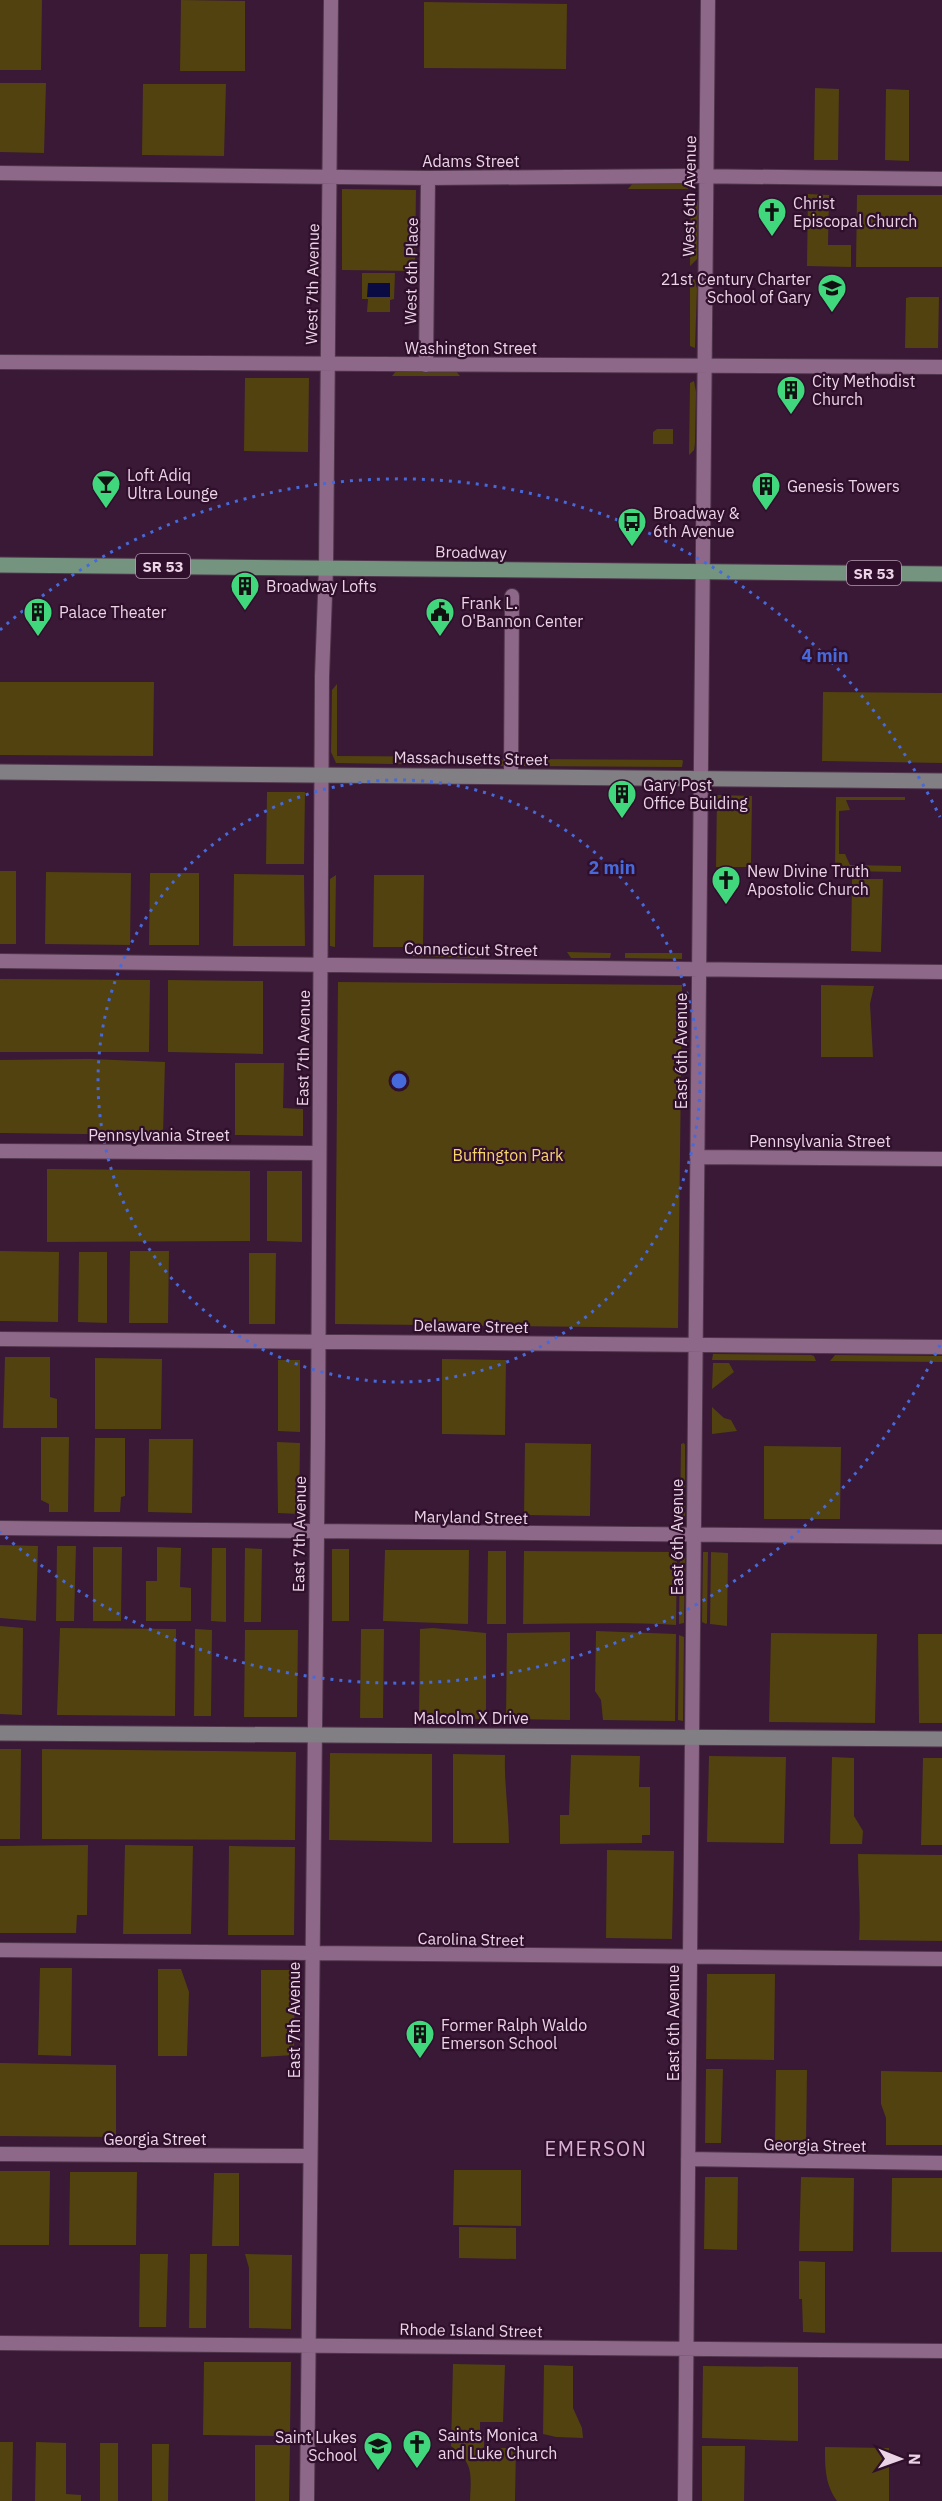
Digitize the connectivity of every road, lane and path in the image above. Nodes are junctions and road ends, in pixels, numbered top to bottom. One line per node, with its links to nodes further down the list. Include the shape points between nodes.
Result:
1 (331, 0): 4 (street, West 7th Avenue)
2 (708, 0): 5 (street, West 6th Avenue)
3 (0, 173): 4 (street, Adams Street)
4 (329, 177): 6 (street, Adams Street); 9 (street, West 7th Avenue)
5 (706, 177): 6 (street, Adams Street); 7 (street, Adams Street); 11 (street, West 6th Avenue)
6 (428, 178): 10 (street, West 6th Place)
7 (942, 179)
8 (0, 362): 9 (street, Washington Street)
9 (328, 364): 10 (street, Washington Street); 14 (street, West 7th Avenue)
10 (426, 365): 11 (street, Washington Street)
11 (704, 366): 12 (street, Washington Street); 15 (street, West 6th Avenue)
12 (942, 368)
13 (0, 565): 14 (main road, Broadway / SR 53)
14 (326, 568): 15 (main road, Broadway / SR 53); 19 (street, East 7th Avenue)
15 (703, 572): 16 (main road, Broadway / SR 53); 21 (street, East 6th Avenue)
16 (942, 574)
17 (512, 596): 20 (street)
18 (0, 772): 19 (street, Massachusetts Street)
19 (322, 775): 20 (street, Massachusetts Street); 24 (street, East 7th Avenue)
20 (511, 777): 21 (street, Massachusetts Street)
21 (700, 778): 22 (street, Massachusetts Street); 25 (street, East 6th Avenue)
22 (942, 781)
23 (0, 961): 24 (street, Connecticut Street)
24 (320, 964): 25 (street, Connecticut Street); 28 (street, East 7th Avenue)
25 (698, 968): 26 (street, Connecticut Street); 29 (street, East 6th Avenue)
26 (942, 972)
27 (0, 1151): 28 (street, Pennsylvania Street)
28 (318, 1153): 32 (street, East 7th Avenue)
29 (697, 1157): 30 (street, Pennsylvania Street); 33 (street, East 6th Avenue)
30 (942, 1159)
31 (0, 1339): 32 (street, Delaware Street)
32 (317, 1342): 33 (street, Delaware Street); 36 (street, East 7th Avenue)
33 (696, 1345): 34 (street, Delaware Street); 37 (street, East 6th Avenue)
34 (942, 1347)
35 (0, 1528): 36 (street, Maryland Street)
36 (316, 1531): 37 (street, Maryland Street); 40 (street, East 7th Avenue)
37 (694, 1536): 38 (street, Maryland Street); 41 (street, East 6th Avenue)
38 (942, 1537)
39 (0, 1733): 40 (street, Malcolm X Drive)
40 (313, 1735): 41 (street, Malcolm X Drive); 44 (street, East 7th Avenue)
41 (692, 1738): 42 (street, Malcolm X Drive); 45 (street, East 6th Avenue)
42 (942, 1739)
43 (0, 1950): 44 (street, Carolina Street)
44 (311, 1952): 45 (street, Carolina Street); 48 (street, East 7th Avenue)
45 (690, 1956): 46 (street, Carolina Street); 49 (street, East 6th Avenue)
46 (942, 1959)
47 (0, 2154): 48 (street, Georgia Street)
48 (310, 2156): 52 (street, East 7th Avenue)
49 (688, 2159): 50 (street, Georgia Street); 53 (street, East 6th Avenue)
50 (942, 2163)
51 (0, 2343): 52 (street, Rhode Island Street)
52 (308, 2345): 53 (street, Rhode Island Street); 55 (street, East 7th Avenue)
53 (686, 2348): 54 (street, Rhode Island Street); 56 (street, East 6th Avenue)
54 (942, 2351)
55 (307, 2501)
56 (685, 2501)

